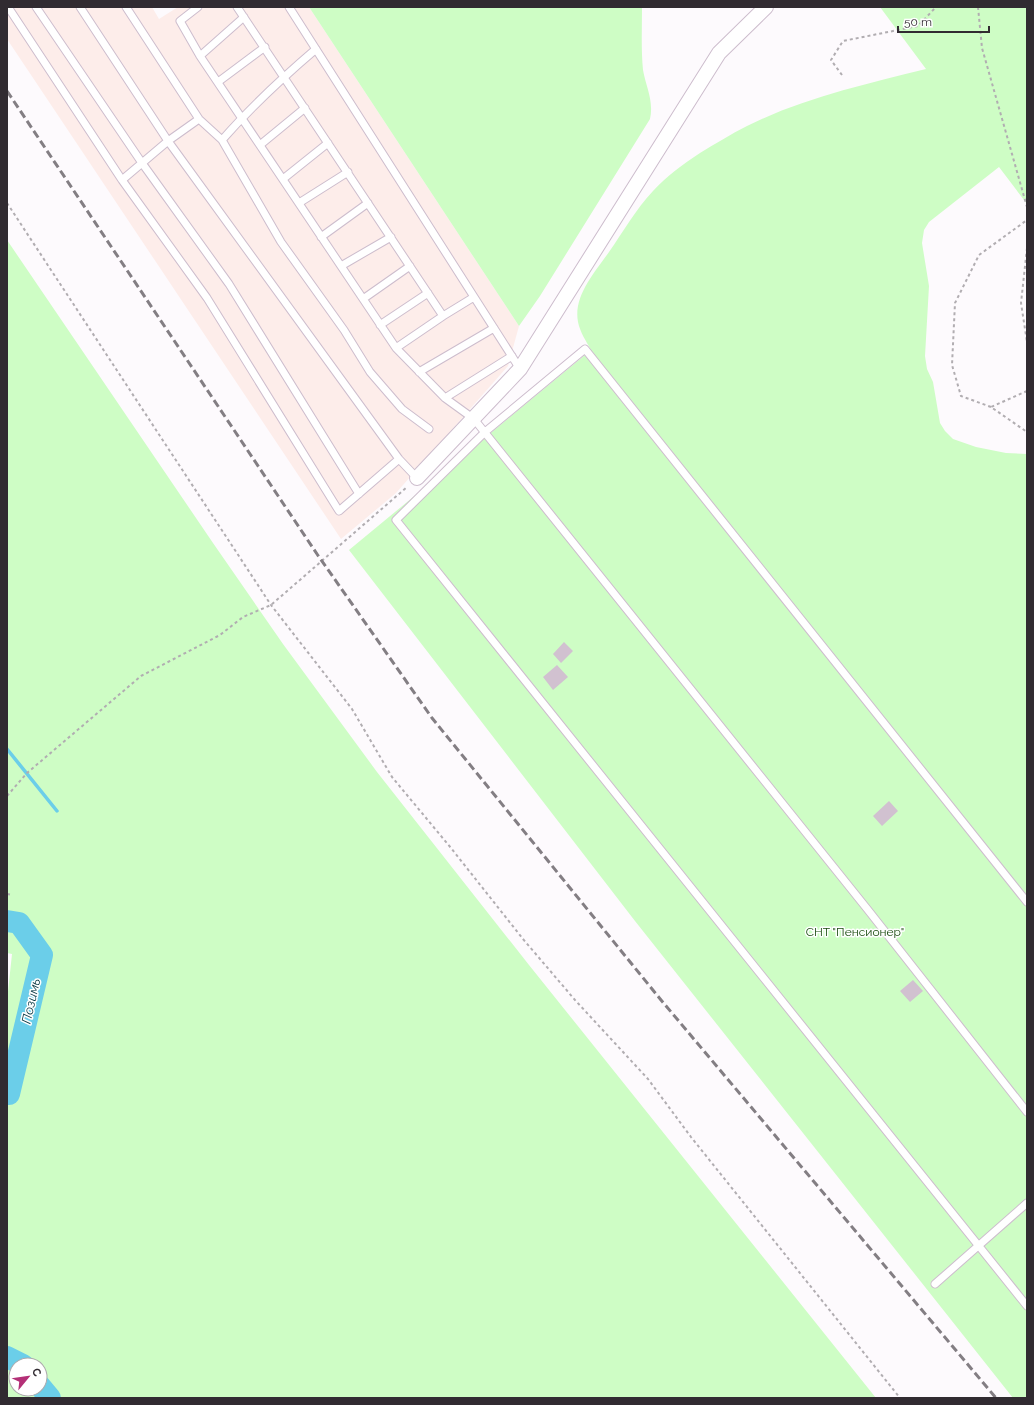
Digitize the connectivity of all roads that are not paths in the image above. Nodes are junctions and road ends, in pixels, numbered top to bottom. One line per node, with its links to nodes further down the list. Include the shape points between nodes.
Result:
1 (8, 7): 25 (lane)
2 (36, 7): 22 (lane)
3 (80, 7): 19 (lane)
4 (126, 7): 17 (lane)
5 (198, 7): 12 (lane, via 180,21)
6 (237, 7): 9 (lane)
7 (289, 7): 11 (lane)
8 (766, 7): 40 (street, via 719,53)
9 (244, 17): 10 (lane); 12 (lane)
10 (265, 48): 13 (lane); 14 (lane)
11 (316, 49): 13 (lane); 33 (lane)
12 (200, 56): 14 (lane)
13 (284, 76): 15 (lane); 16 (lane)
14 (218, 82): 16 (lane)
15 (305, 108): 20 (lane); 21 (lane)
16 (242, 118): 18 (lane); 21 (lane)
17 (199, 119): 18 (lane); 19 (lane)
18 (222, 140): 44 (lane, via 281,242 344,330 370,372 402,409)
19 (168, 141): 22 (lane); 46 (lane)
20 (328, 143): 23 (lane); 24 (lane)
21 (260, 145): 24 (lane)
22 (142, 164): 25 (lane); 48 (lane, via 229,284)
23 (348, 172): 26 (lane); 27 (lane)
24 (283, 179): 26 (lane)
25 (122, 180): 48 (lane, via 207,298 339,511)
26 (299, 203): 28 (lane)
27 (368, 203): 28 (lane); 29 (lane)
28 (321, 237): 30 (lane)
29 (391, 237): 30 (lane); 31 (lane)
30 (341, 266): 34 (lane)
31 (410, 266): 32 (lane); 34 (lane)
32 (428, 293): 35 (lane); 36 (lane)
33 (474, 297): 35 (lane); 37 (lane)
34 (363, 299): 36 (lane)
35 (443, 316): 38 (lane)
36 (380, 325): 38 (lane)
37 (494, 328): 39 (lane); 41 (lane)
38 (396, 348): 41 (lane)
39 (512, 356): 40 (lane); 42 (lane)
40 (520, 369): 43 (street)
41 (419, 372): 42 (lane)
42 (445, 398): 43 (lane)
43 (474, 418): 45 (lane); 47 (street)
44 (428, 429)
45 (485, 432): 49 (lane, via 586,349); 50 (lane); 52 (lane, via 396,520)
46 (399, 459): 47 (lane); 48 (lane)
47 (417, 478)
48 (359, 494)
49 (1027, 902)
50 (1027, 1112)
51 (1027, 1203): 52 (lane)
52 (979, 1246): 53 (lane); 54 (lane)
53 (935, 1284)
54 (1027, 1306)

